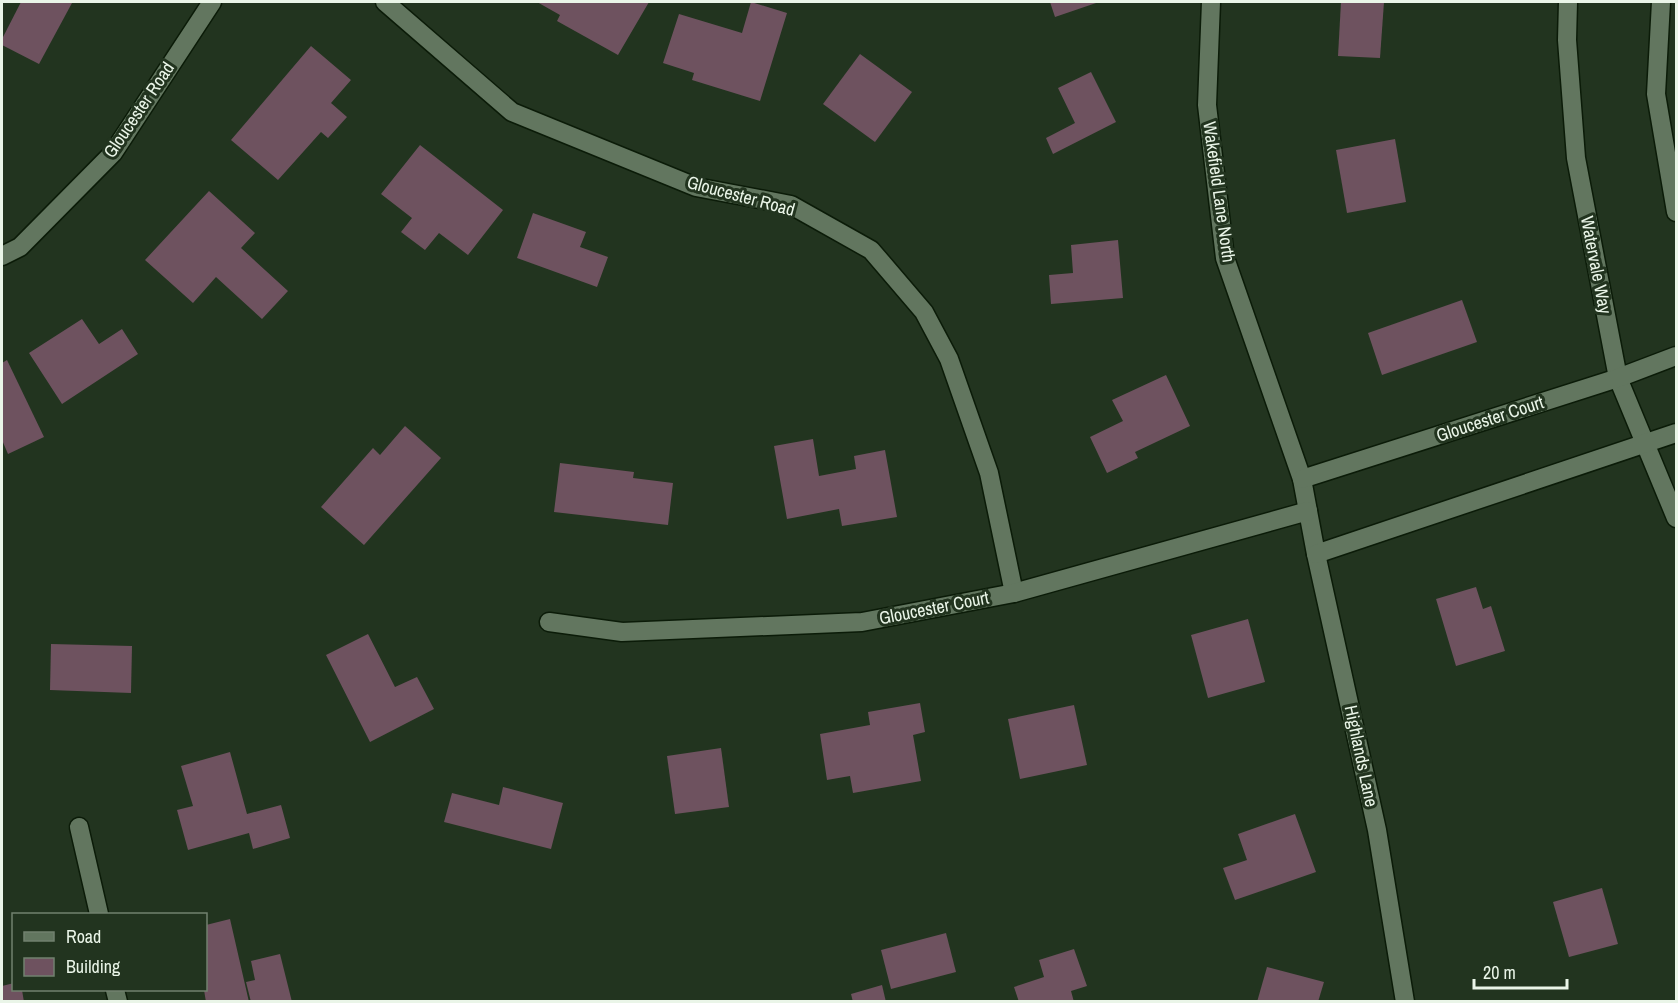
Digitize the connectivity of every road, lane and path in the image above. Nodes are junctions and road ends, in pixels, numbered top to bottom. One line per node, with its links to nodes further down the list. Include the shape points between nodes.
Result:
1 (212, 2): 7 (street, Gloucester Road, via 113,153 20,247)
2 (386, 2): 16 (street, Gloucester Road, via 512,112 696,186 790,205 871,250 924,312 949,359 988,473)
3 (1211, 2): 12 (street, Wakefield Lane North, via 1207,105 1225,258)
4 (1568, 2): 9 (street, Watervale Way, via 1576,158)
5 (1660, 2): 6 (street, via 1656,94)
6 (1677, 212)
7 (2, 256)
8 (1677, 356): 9 (street, Gloucester Court)
9 (1618, 378): 11 (street, Watervale Way); 12 (street, Gloucester Court)
10 (1677, 433): 11 (street)
11 (1646, 445): 14 (street, Watervale Way); 15 (street)
12 (1302, 478): 13 (street, Wakefield Lane North)
13 (1308, 511): 15 (street, Highlands Lane); 16 (street, Gloucester Court)
14 (1677, 518)
15 (1316, 554): 20 (street, Highlands Lane, via 1377,830)
16 (1014, 593): 17 (street, Gloucester Court, via 862,622 622,632)
17 (549, 622)
18 (80, 827): 19 (street)
19 (99, 913)
20 (1405, 1002)

